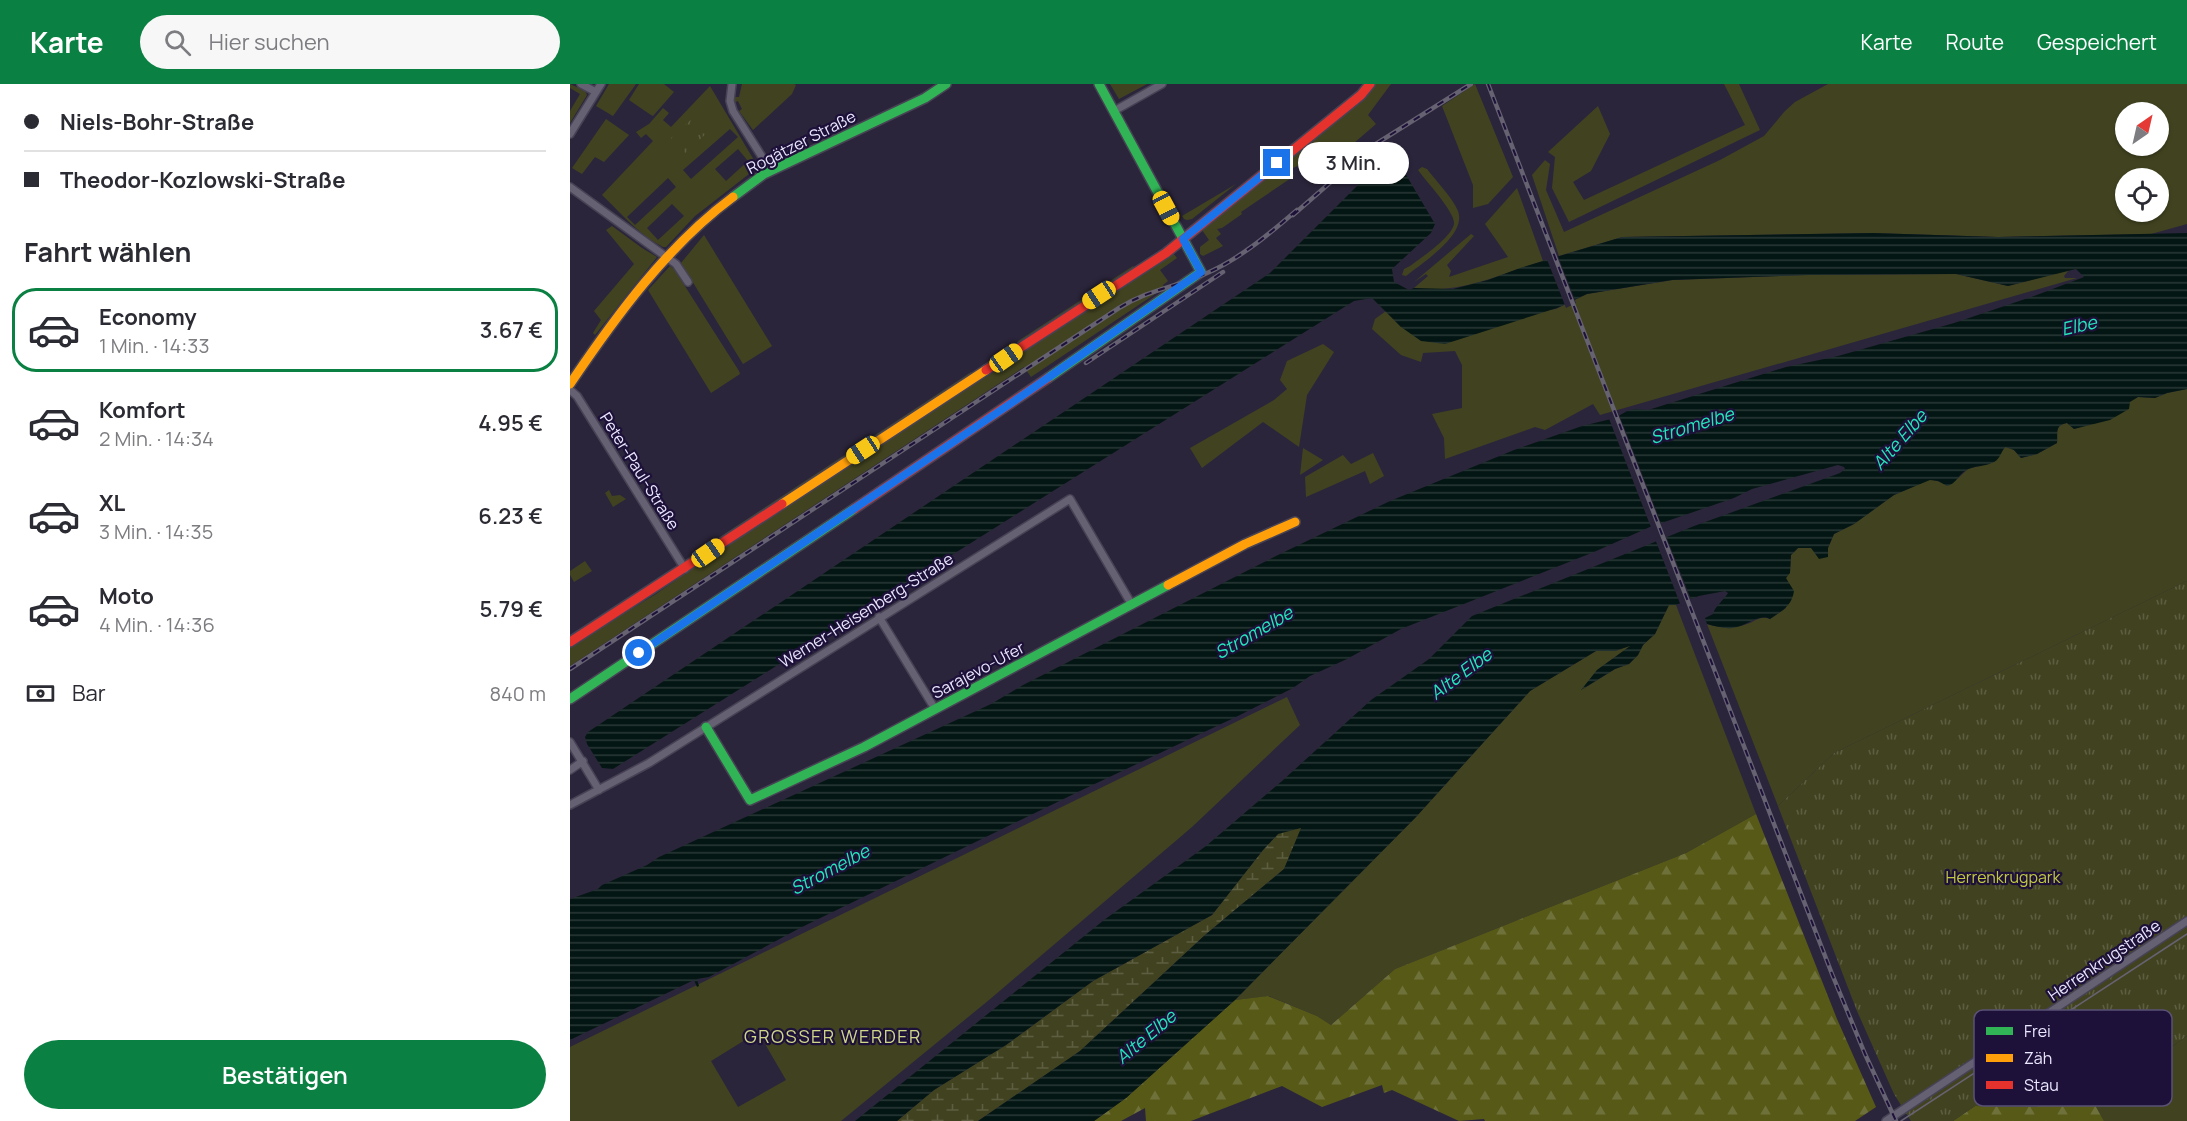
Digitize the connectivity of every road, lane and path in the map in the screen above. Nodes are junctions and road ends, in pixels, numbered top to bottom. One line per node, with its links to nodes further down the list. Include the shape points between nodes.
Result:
1 (581, 84): 8 (street)
2 (601, 84): 8 (street)
3 (732, 84): 11 (street, via 733,111)
4 (946, 84): 11 (street, Rogätzer Straße, via 925,98)
5 (1099, 84): 9 (street)
6 (1162, 84): 9 (street)
7 (1370, 84): 13 (street)
8 (596, 92): 10 (street)
9 (1114, 111): 13 (street)
10 (570, 134)
11 (771, 171): 14 (street, Rogätzer Straße, via 707,216)
12 (570, 187): 14 (street)
13 (1183, 239): 19 (street); 23 (street, via 1201,272)
14 (668, 257): 15 (street); 16 (street, Rogätzer Straße, via 611,324)
15 (688, 282)
16 (570, 384)
17 (570, 390): 19 (street, Peter-Paul-Straße)
18 (1294, 522): 20 (street, Sarajevo-Ufer)
19 (685, 569): 22 (street)
20 (1132, 605): 21 (street, Werner-Heisenberg-Straße, via 1070,499); 24 (street, Sarajevo-Ufer)
21 (879, 617): 24 (street); 25 (street, Werner-Heisenberg-Straße)
22 (570, 642)
23 (570, 699)
24 (935, 710): 25 (street, Sarajevo-Ufer, via 750,801)
25 (706, 727): 29 (street, Werner-Heisenberg-Straße)
26 (570, 742): 27 (street)
27 (583, 761): 28 (street); 29 (street)
28 (570, 770)
29 (599, 790): 30 (street, Werner-Heisenberg-Straße)
30 (570, 805)
31 (2187, 921): 32 (street, Herrenkrugstraße)
32 (2053, 1010)
33 (1974, 1063): 34 (street, Herrenkrugstraße)
34 (1886, 1121)

